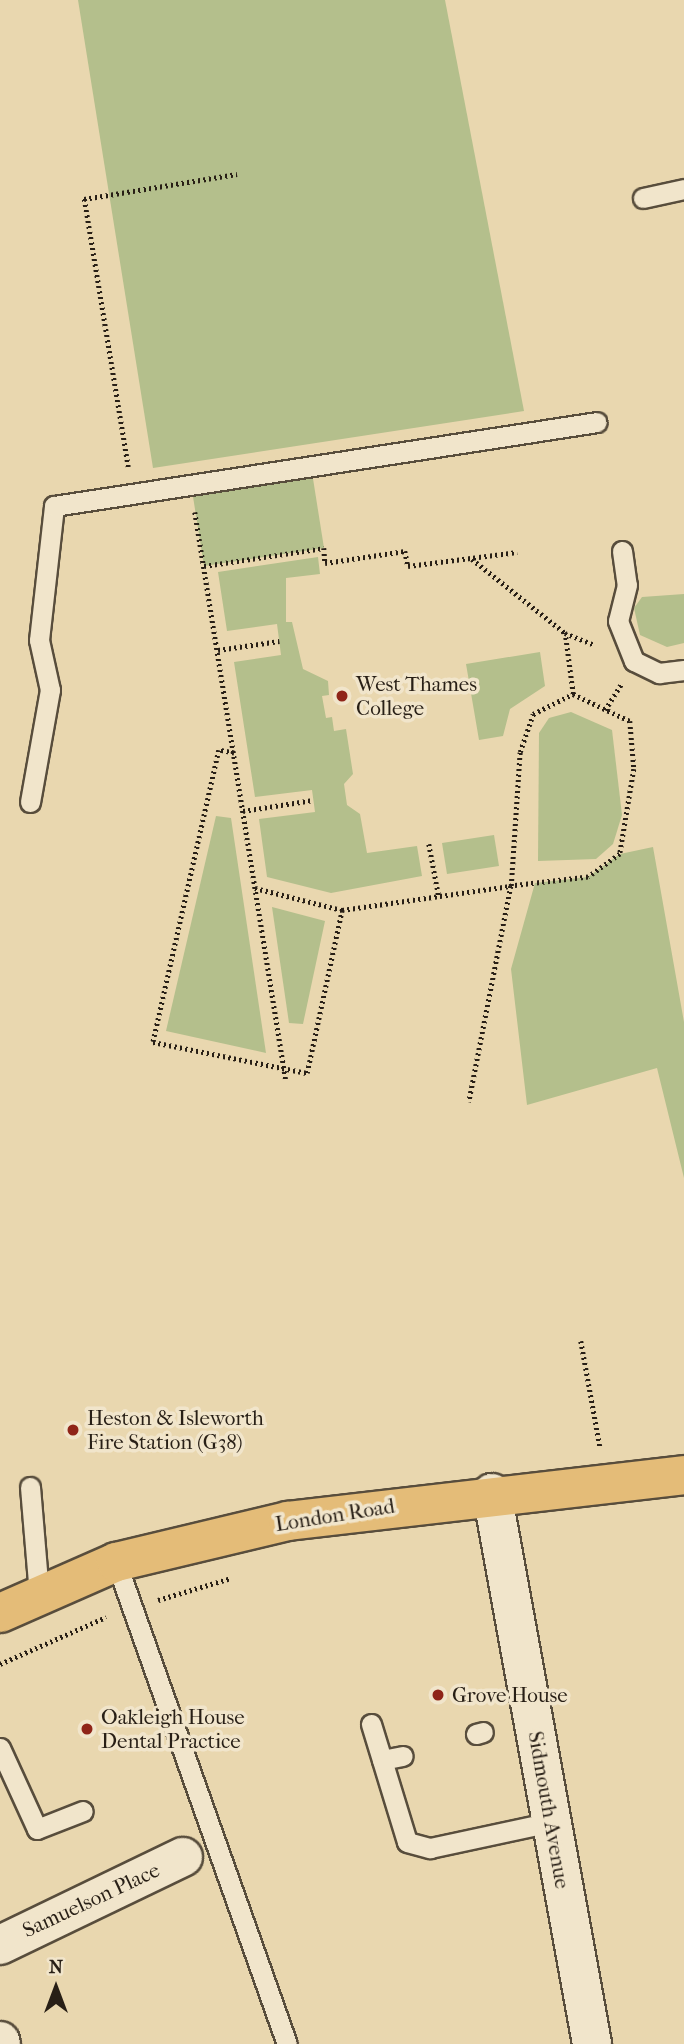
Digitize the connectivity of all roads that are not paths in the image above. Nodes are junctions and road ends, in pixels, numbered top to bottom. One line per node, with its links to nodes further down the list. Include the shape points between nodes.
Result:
1 (684, 189): 2 (lane)
2 (643, 198)
3 (597, 422): 6 (lane, via 54,506 39,640 50,690)
4 (622, 551): 5 (lane, via 627,585 618,621 634,661 659,673)
5 (684, 670)
6 (30, 802)
7 (684, 1475): 9 (main road, London Road)
8 (30, 1487): 11 (lane)
9 (492, 1493): 10 (main road, London Road, via 288,1521); 18 (street, Sidmouth Avenue)
10 (116, 1562): 11 (main road, London Road); 21 (lane)
11 (39, 1594): 12 (main road, London Road)
12 (0, 1613)
13 (371, 1724): 16 (lane)
14 (0, 1748): 17 (lane, via 37,1829)
15 (403, 1756): 16 (lane)
16 (382, 1760): 18 (lane, via 407,1842 417,1847)
17 (83, 1811)
18 (551, 1822): 22 (street, Sidmouth Avenue)
19 (183, 1857): 20 (street, Samuelson Place)
20 (0, 1945)
21 (287, 2044)
22 (592, 2044)

